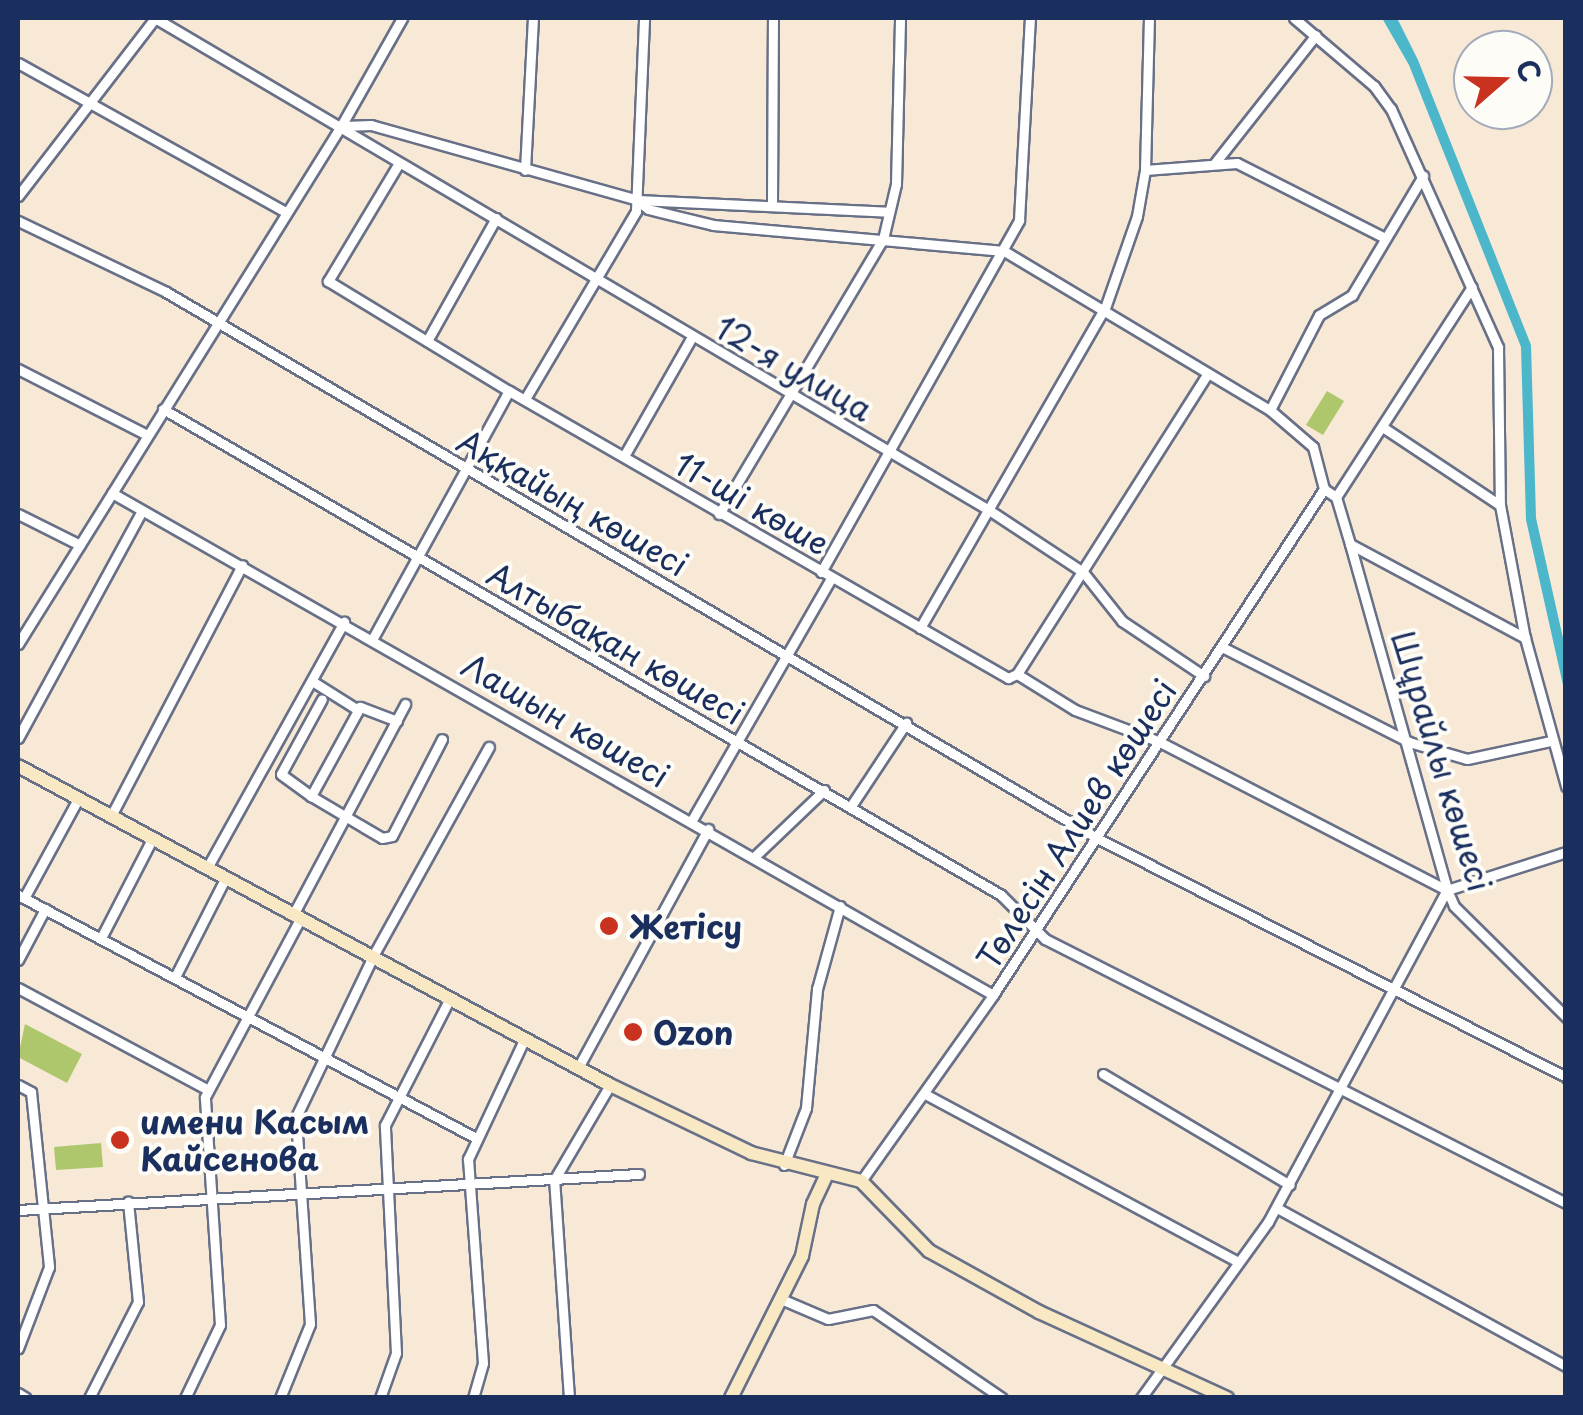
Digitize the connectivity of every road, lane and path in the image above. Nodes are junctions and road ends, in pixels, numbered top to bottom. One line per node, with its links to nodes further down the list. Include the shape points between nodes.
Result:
1 (155, 18): 12 (street); 13 (street, 12-я улица)
2 (402, 18): 13 (street)
3 (532, 18): 16 (street)
4 (644, 18): 20 (street)
5 (773, 18): 21 (street)
6 (900, 18): 23 (street, via 896,184)
7 (1030, 18): 28 (street, via 1025,200)
8 (1149, 18): 17 (street)
9 (1294, 18): 10 (street)
10 (1316, 35): 15 (street); 18 (street, via 1374,86)
11 (18, 63): 12 (street)
12 (89, 100): 19 (street); 22 (street)
13 (341, 126): 14 (street, 12-я улица); 16 (street, via 370,125); 22 (street)
14 (400, 163): 24 (street, 12-я улица); 34 (street, 11-ші көше, via 328,281)
15 (1214, 164): 17 (street); 26 (street, via 1237,163)
16 (526, 170): 20 (street)
17 (1145, 170): 31 (street, via 1137,216)
18 (1423, 176): 26 (street); 30 (street)
19 (18, 196)
20 (637, 200): 21 (street); 27 (street, via 648,209 713,225); 29 (street)
21 (772, 202): 23 (street)
22 (284, 211): 32 (street)
23 (889, 212): 27 (street)
24 (496, 218): 29 (street, 12-я улица); 34 (street)
25 (18, 221): 32 (street, Аққайың көшесі)
26 (1384, 238): 41 (street, via 1352,295 1318,315)
27 (883, 239): 28 (street); 38 (street)
28 (1004, 251): 31 (street); 44 (street)
29 (598, 278): 33 (street, 12-я улица); 39 (street)
30 (1472, 287): 42 (street); 50 (street, via 1498,347)
31 (1104, 308): 36 (street); 51 (street)
32 (216, 321): 40 (street); 46 (street, Аққайың көшесі)
33 (692, 337): 38 (street, 12-я улица); 45 (street)
34 (428, 340): 37 (street, 11-ші көше)
35 (18, 369): 43 (street)
36 (1208, 373): 41 (street); 60 (street)
37 (509, 392): 39 (street, 11-ші көше); 46 (street)
38 (790, 394): 44 (street, 12-я улица); 54 (street)
39 (525, 399): 45 (street, 11-ші көше)
40 (164, 410): 43 (street); 57 (street, Алтыбақан көшесі)
41 (1270, 410): 47 (street, via 1314,447)
42 (1384, 428): 49 (street); 50 (street)
43 (147, 435): 48 (street)
44 (890, 453): 51 (street, 12-я улица); 59 (street)
45 (624, 456): 54 (street, 11-ші көше)
46 (464, 468): 57 (street); 68 (street, Аққайың көшесі)
47 (1324, 489): 49 (street); 67 (street, Төлесін Алиев көшесі)
48 (112, 493): 52 (street, Лашын көшесі); 55 (street)
49 (1336, 497): 56 (street, Шұрайлы көшесі)
50 (1500, 505): 65 (street)
51 (988, 510): 60 (street, 12-я улица); 63 (street)
52 (142, 511): 58 (street, Лашын көшесі); 77 (street)
53 (18, 514): 55 (street)
54 (719, 514): 59 (street, 11-ші көше)
55 (80, 544): 66 (street)
56 (1350, 544): 65 (street); 82 (street, Шұрайлы көшесі)
57 (417, 556): 64 (street); 80 (street, Алтыбақан көшесі)
58 (242, 565): 62 (street, Лашын көшесі); 90 (street)
59 (821, 572): 61 (street, 11-ші көше)
60 (1083, 572): 69 (street); 70 (street, 12-я улица, via 1122,621)
61 (831, 578): 63 (street, 11-ші көше); 68 (street)
62 (344, 622): 64 (street, Лашын көшесі); 71 (street)
63 (920, 628): 69 (street, 11-ші көше, via 1008,678)
64 (373, 638): 92 (street, Лашын көшесі)
65 (1525, 638): 79 (street)
66 (18, 644)
67 (1222, 647): 70 (street, Төлесін Алиев көшесі); 82 (street)
68 (786, 654): 76 (street, Аққайың көшесі); 80 (street)
69 (1017, 674): 81 (street, 11-ші көше, via 1075,710)
70 (1204, 676): 81 (street, Төлесін Алиев көшесі)
71 (312, 681): 74 (street); 98 (street)
72 (322, 699): 87 (street, via 281,774)
73 (405, 704): 75 (street)
74 (358, 710): 75 (street, via 364,706); 87 (street)
75 (397, 721): 91 (street)
76 (906, 723): 89 (street); 94 (street, Аққайың көшесі)
77 (18, 738)
78 (442, 739): 91 (street, via 392,836 382,838)
79 (1551, 740): 82 (street, via 1467,759); 85 (street)
80 (736, 741): 86 (street, Алтыбақан көшесі); 92 (street)
81 (1160, 742): 94 (street, Төлесін Алиев көшесі); 100 (street, 11-ші көше)
82 (1409, 742): 100 (street, Шұрайлы көшесі)
83 (489, 747): 107 (street)
84 (18, 766): 88 (street)
85 (1566, 786)
86 (824, 790): 89 (street, Алтыбақан көшесі); 97 (street)
87 (311, 796): 91 (street)
88 (78, 799): 90 (street); 101 (street)
89 (850, 806): 105 (street, Алтыбақан көшесі, via 1001,895)
90 (111, 816): 95 (street)
91 (345, 816): 104 (street)
92 (692, 820): 93 (street, Лашын көшесі)
93 (708, 830): 97 (street, Лашын көшесі); 118 (street)
94 (1097, 838): 105 (street, Төлесін Алиев көшесі); 111 (street, Аққайың көшесі)
95 (152, 839): 98 (street); 106 (street)
96 (1566, 852): 100 (street)
97 (754, 857): 102 (street, Лашын көшесі)
98 (207, 868): 99 (street)
99 (225, 880): 104 (street); 109 (street)
100 (1447, 890): 111 (street); 115 (street, Шұрайлы көшесі, via 1454,906)
101 (21, 896): 103 (street)
102 (840, 906): 112 (street, Лашын көшесі); 128 (street, via 817,988 806,1108)
103 (45, 909): 106 (street); 108 (street)
104 (296, 917): 107 (street); 114 (street)
105 (1036, 928): 112 (street, Төлесін Алиев көшесі); 124 (street, Алтыбақан көшесі)
106 (101, 938): 109 (street)
107 (373, 956): 113 (street); 117 (street)
108 (18, 960)
109 (175, 977): 114 (street)
110 (18, 988): 123 (street)
111 (1397, 990): 120 (street, Аққайың көшесі); 124 (street)
112 (993, 995): 125 (street, Төлесін Алиев көшесі)
113 (450, 998): 116 (street); 126 (street)
114 (248, 1016): 117 (street); 123 (street)
115 (1566, 1017)
116 (525, 1038): 118 (street); 127 (street)
117 (322, 1057): 126 (street); 136 (street, via 296,1121)
118 (579, 1066): 121 (street)
119 (1103, 1074): 134 (street)
120 (1566, 1077)
121 (610, 1084): 128 (street); 131 (street)
122 (18, 1085): 140 (street, via 30,1092)
123 (208, 1090): 137 (street)
124 (1344, 1090): 134 (street); 139 (street, Алтыбақан көшесі)
125 (925, 1094): 132 (street, Төлесін Алиев көшесі); 143 (street)
126 (401, 1096): 127 (street); 135 (street, via 384,1129)
127 (476, 1138): 133 (street)
128 (784, 1165): 130 (street)
129 (638, 1174): 131 (street)
130 (828, 1174): 132 (street); 144 (street)
131 (554, 1180): 133 (street); 156 (street)
132 (861, 1182): 147 (street, via 934,1254)
133 (470, 1184): 135 (street); 155 (street, via 483,1363)
134 (1290, 1185): 141 (street)
135 (389, 1188): 136 (street); 154 (street, via 396,1353)
136 (299, 1192): 137 (street); 153 (street, via 310,1324)
137 (211, 1196): 138 (street); 152 (street, via 220,1325)
138 (128, 1201): 140 (street); 151 (street, via 138,1302)
139 (1566, 1203)
140 (41, 1205): 142 (street); 145 (street, via 47,1284)
141 (1276, 1208): 143 (street); 146 (street)
142 (18, 1210)
143 (1238, 1262): 147 (street)
144 (781, 1299): 149 (street); 157 (street, via 828,1319 873,1310)
145 (18, 1348)
146 (1566, 1366)
147 (1166, 1370): 158 (street); 159 (street)
148 (18, 1393): 150 (street)
149 (735, 1396)
150 (26, 1398)
151 (89, 1398)
152 (184, 1398)
153 (280, 1398)
154 (380, 1398)
155 (472, 1398)
156 (570, 1398)
157 (1002, 1398)
158 (1142, 1398)
159 (1227, 1398)

